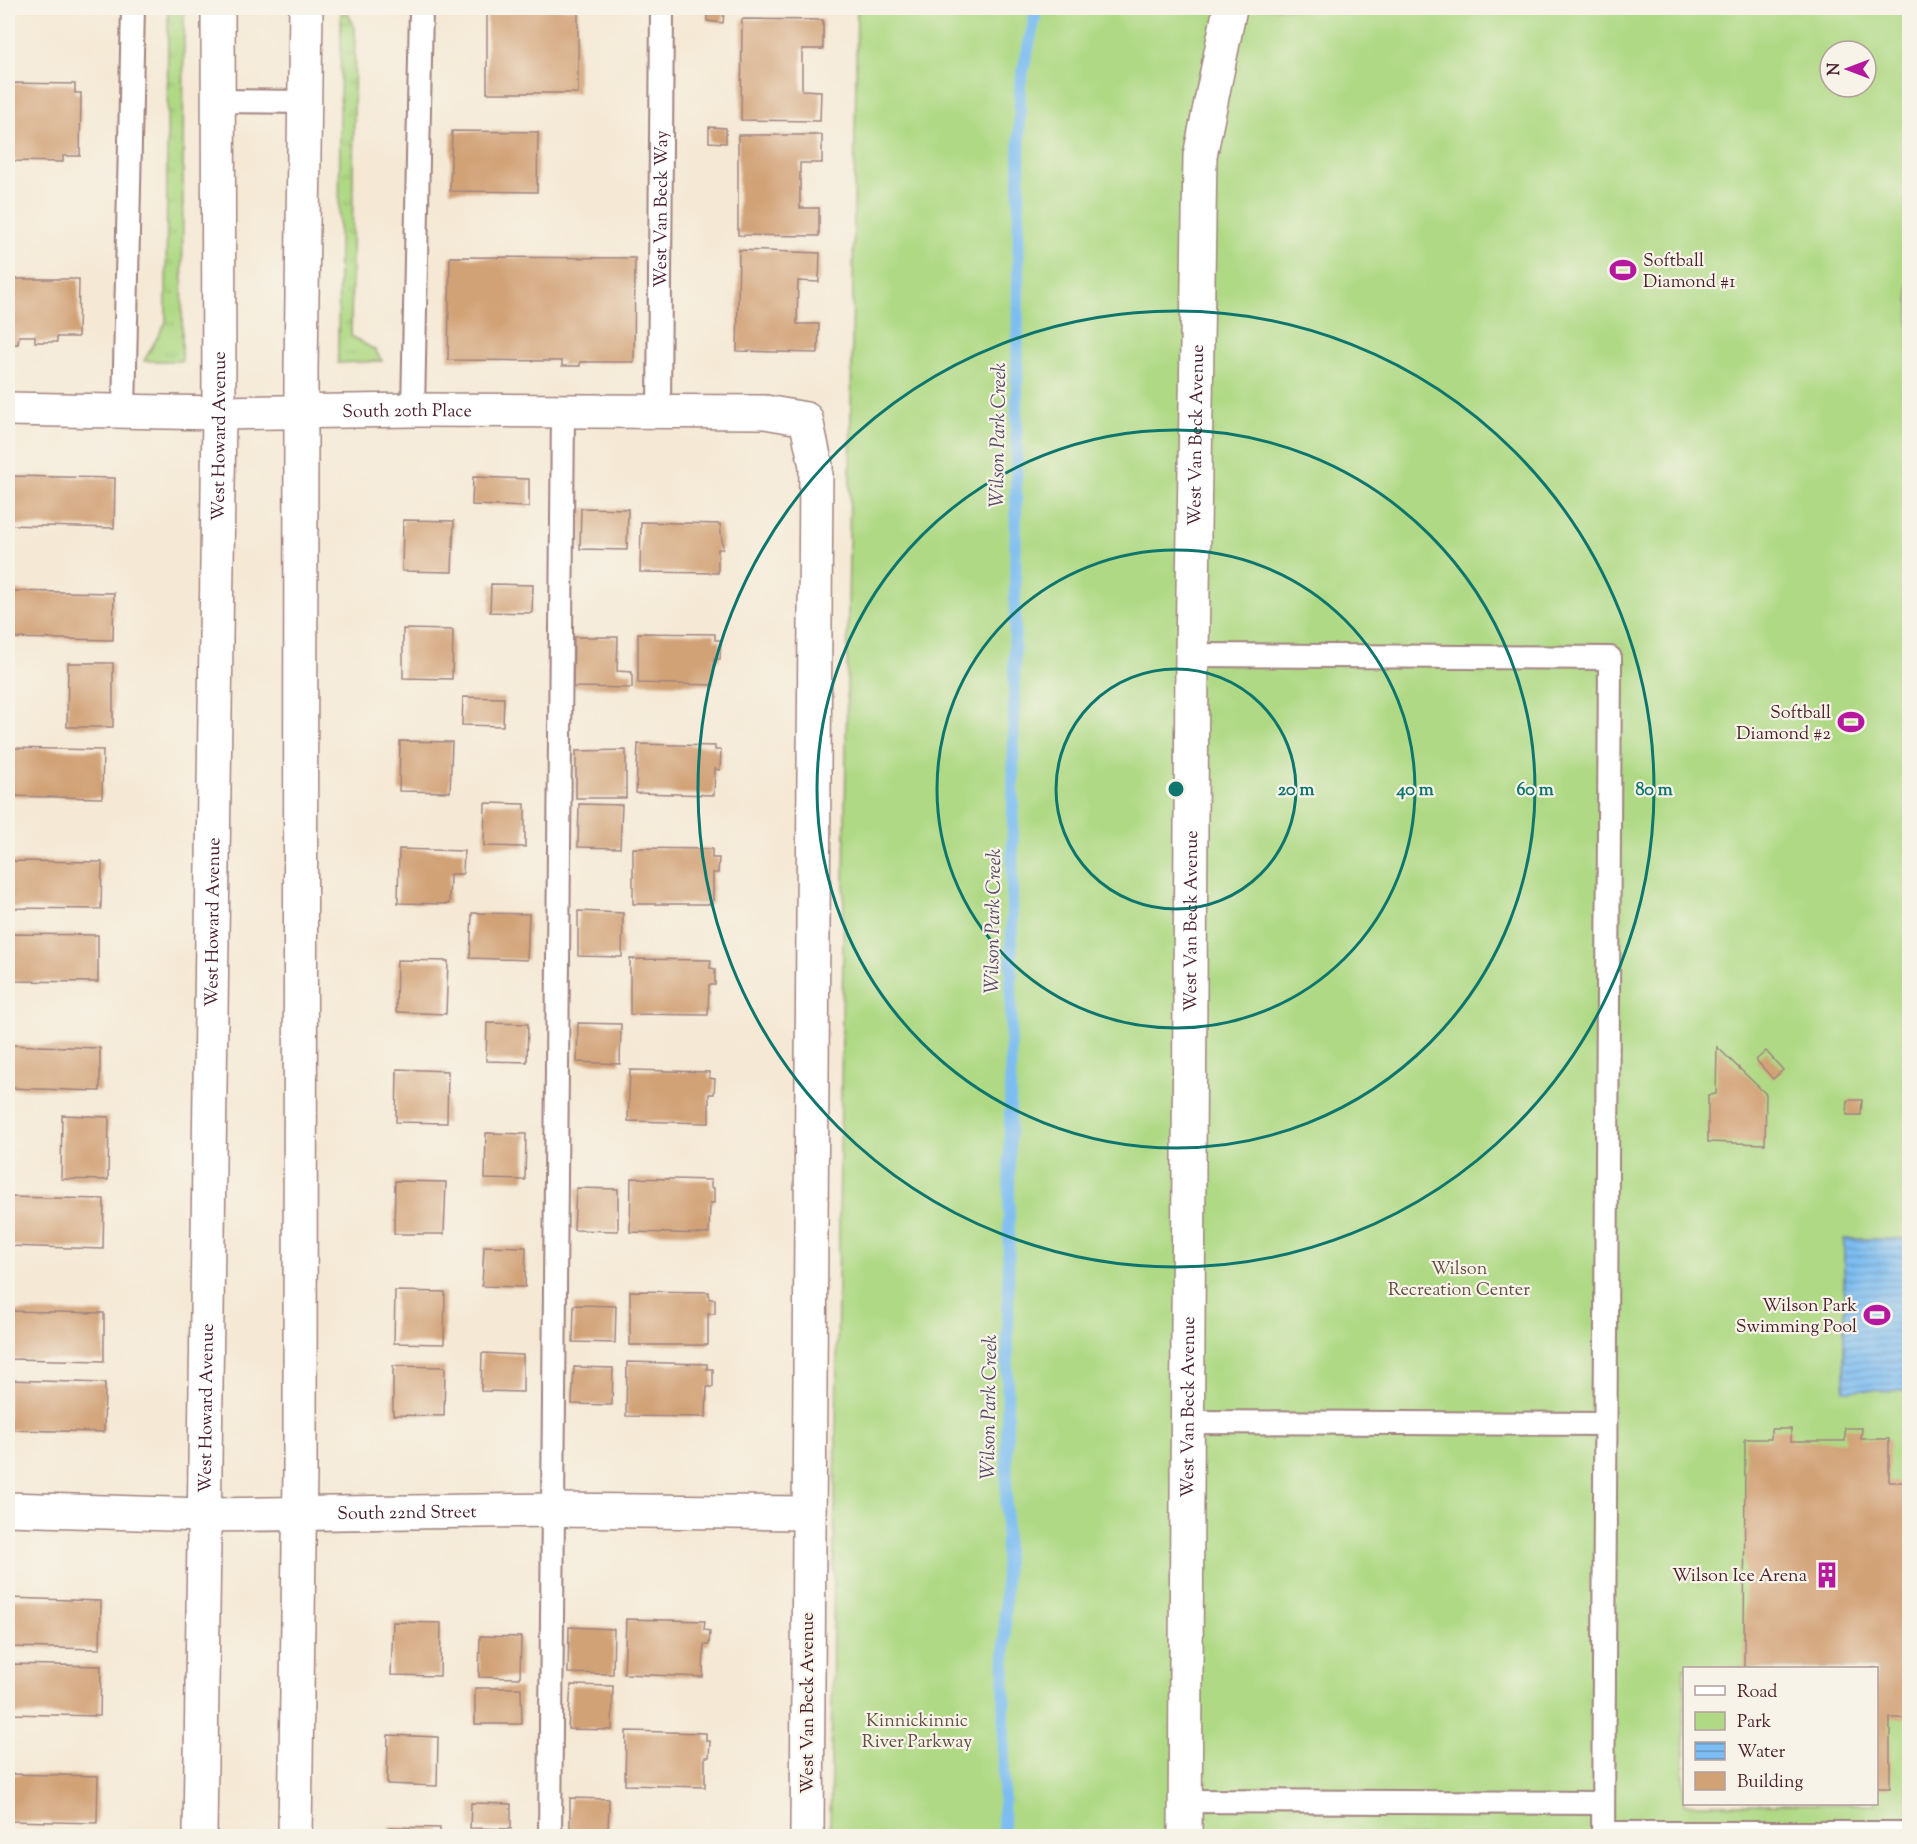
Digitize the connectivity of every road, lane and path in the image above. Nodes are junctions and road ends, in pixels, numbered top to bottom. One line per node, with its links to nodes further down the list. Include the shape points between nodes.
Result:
1 (133, 8): 11 (lane)
2 (218, 8): 7 (street, West Howard Avenue)
3 (306, 8): 8 (street)
4 (421, 8): 10 (lane)
5 (662, 8): 13 (lane, West Van Beck Way)
6 (1230, 8): 17 (street, West Van Beck Avenue, via 1200,156)
7 (218, 101): 8 (lane); 14 (street, West Howard Avenue)
8 (305, 102): 15 (street)
9 (8, 409): 11 (street, South 20th Place)
10 (413, 410): 12 (street, South 20th Place); 15 (street, South 20th Place)
11 (124, 411): 14 (street, South 20th Place)
12 (562, 411): 13 (street, South 20th Place); 21 (lane)
13 (659, 411): 16 (street, South 20th Place, via 765,412)
14 (219, 413): 15 (street, South 20th Place); 24 (street, West Howard Avenue)
15 (301, 413): 22 (street)
16 (806, 419): 23 (street, West Van Beck Avenue, via 816,466)
17 (1192, 655): 18 (street, West Van Beck Avenue); 19 (lane, via 1610,658)
18 (1189, 1422): 19 (lane); 25 (street, West Van Beck Avenue)
19 (1605, 1424): 26 (lane)
20 (8, 1509): 24 (street, South 22nd Street)
21 (554, 1510): 22 (street, South 22nd Street); 23 (street, South 22nd Street); 31 (lane)
22 (299, 1513): 24 (street, South 22nd Street); 30 (street)
23 (807, 1513): 32 (street, West Van Beck Avenue)
24 (203, 1515): 29 (street, West Howard Avenue)
25 (1186, 1802): 26 (lane); 33 (street, West Van Beck Avenue)
26 (1603, 1803): 28 (lane)
27 (1910, 1833): 28 (lane)
28 (1603, 1835)
29 (200, 1836)
30 (295, 1836)
31 (550, 1836)
32 (807, 1836)
33 (1185, 1836)

